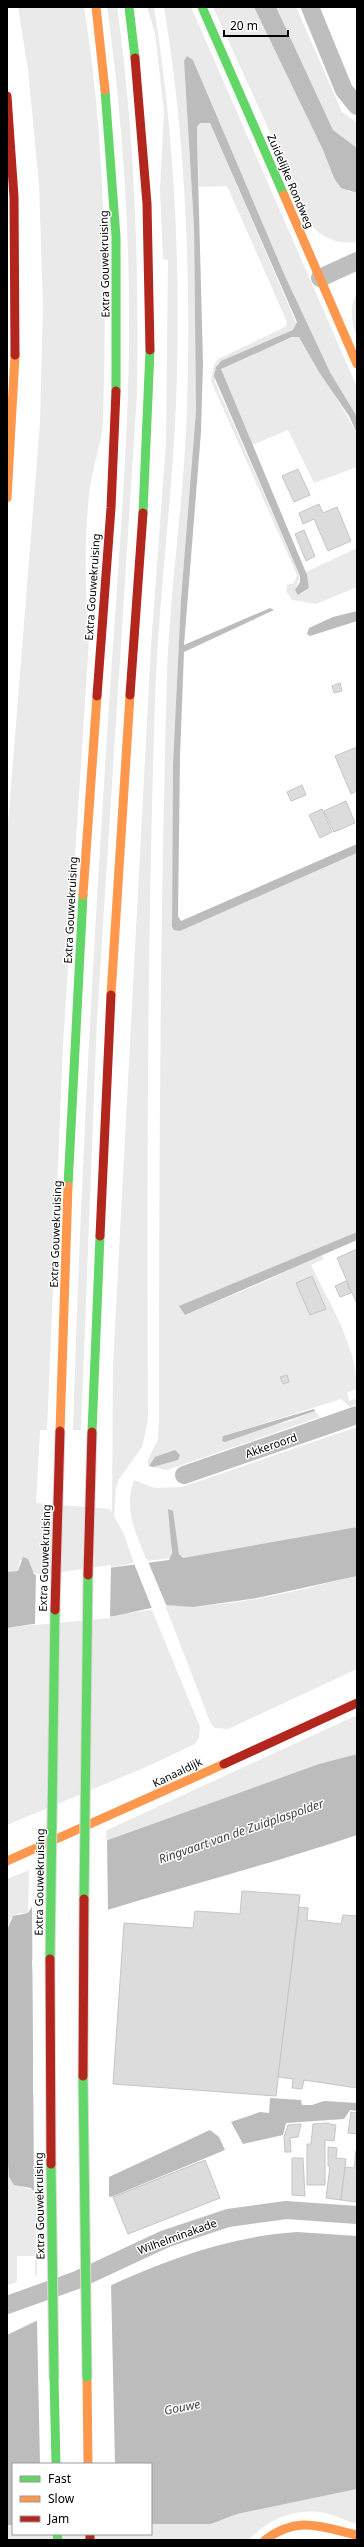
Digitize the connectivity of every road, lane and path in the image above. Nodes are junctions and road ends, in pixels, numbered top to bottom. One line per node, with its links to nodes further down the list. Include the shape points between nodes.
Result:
1 (96, 7): 17 (main road, Extra Gouwekruising, bridge, via 114,198 117,357 113,470 82,895 60,1431 53,1685 50,1961)
2 (129, 7): 18 (main road, bridge, via 138,81 147,208 150,307 148,398 112,961 92,1432 82,1961)
3 (202, 7): 8 (main road, Zuidelijke Rondweg)
4 (310, 7): 6 (street, via 344,90)
5 (7, 96): 10 (main road, via 15,186 17,286 15,372)
6 (357, 106)
7 (357, 262): 8 (street)
8 (320, 278): 9 (main road, Zuidelijke Rondweg)
9 (357, 364)
10 (7, 498)
11 (357, 1415): 12 (street, Akkeroord)
12 (184, 1475)
13 (357, 1703): 14 (main road, Kanaaldijk, via 112,1816)
14 (7, 1861)
15 (357, 2215): 16 (street, Wilhelminakade, via 286,2210 228,2218 165,2239 78,2280)
16 (7, 2305)
17 (56, 2463)
18 (88, 2463)
19 (357, 2535): 20 (main road, via 325,2526 302,2524 280,2530)
20 (265, 2540)

